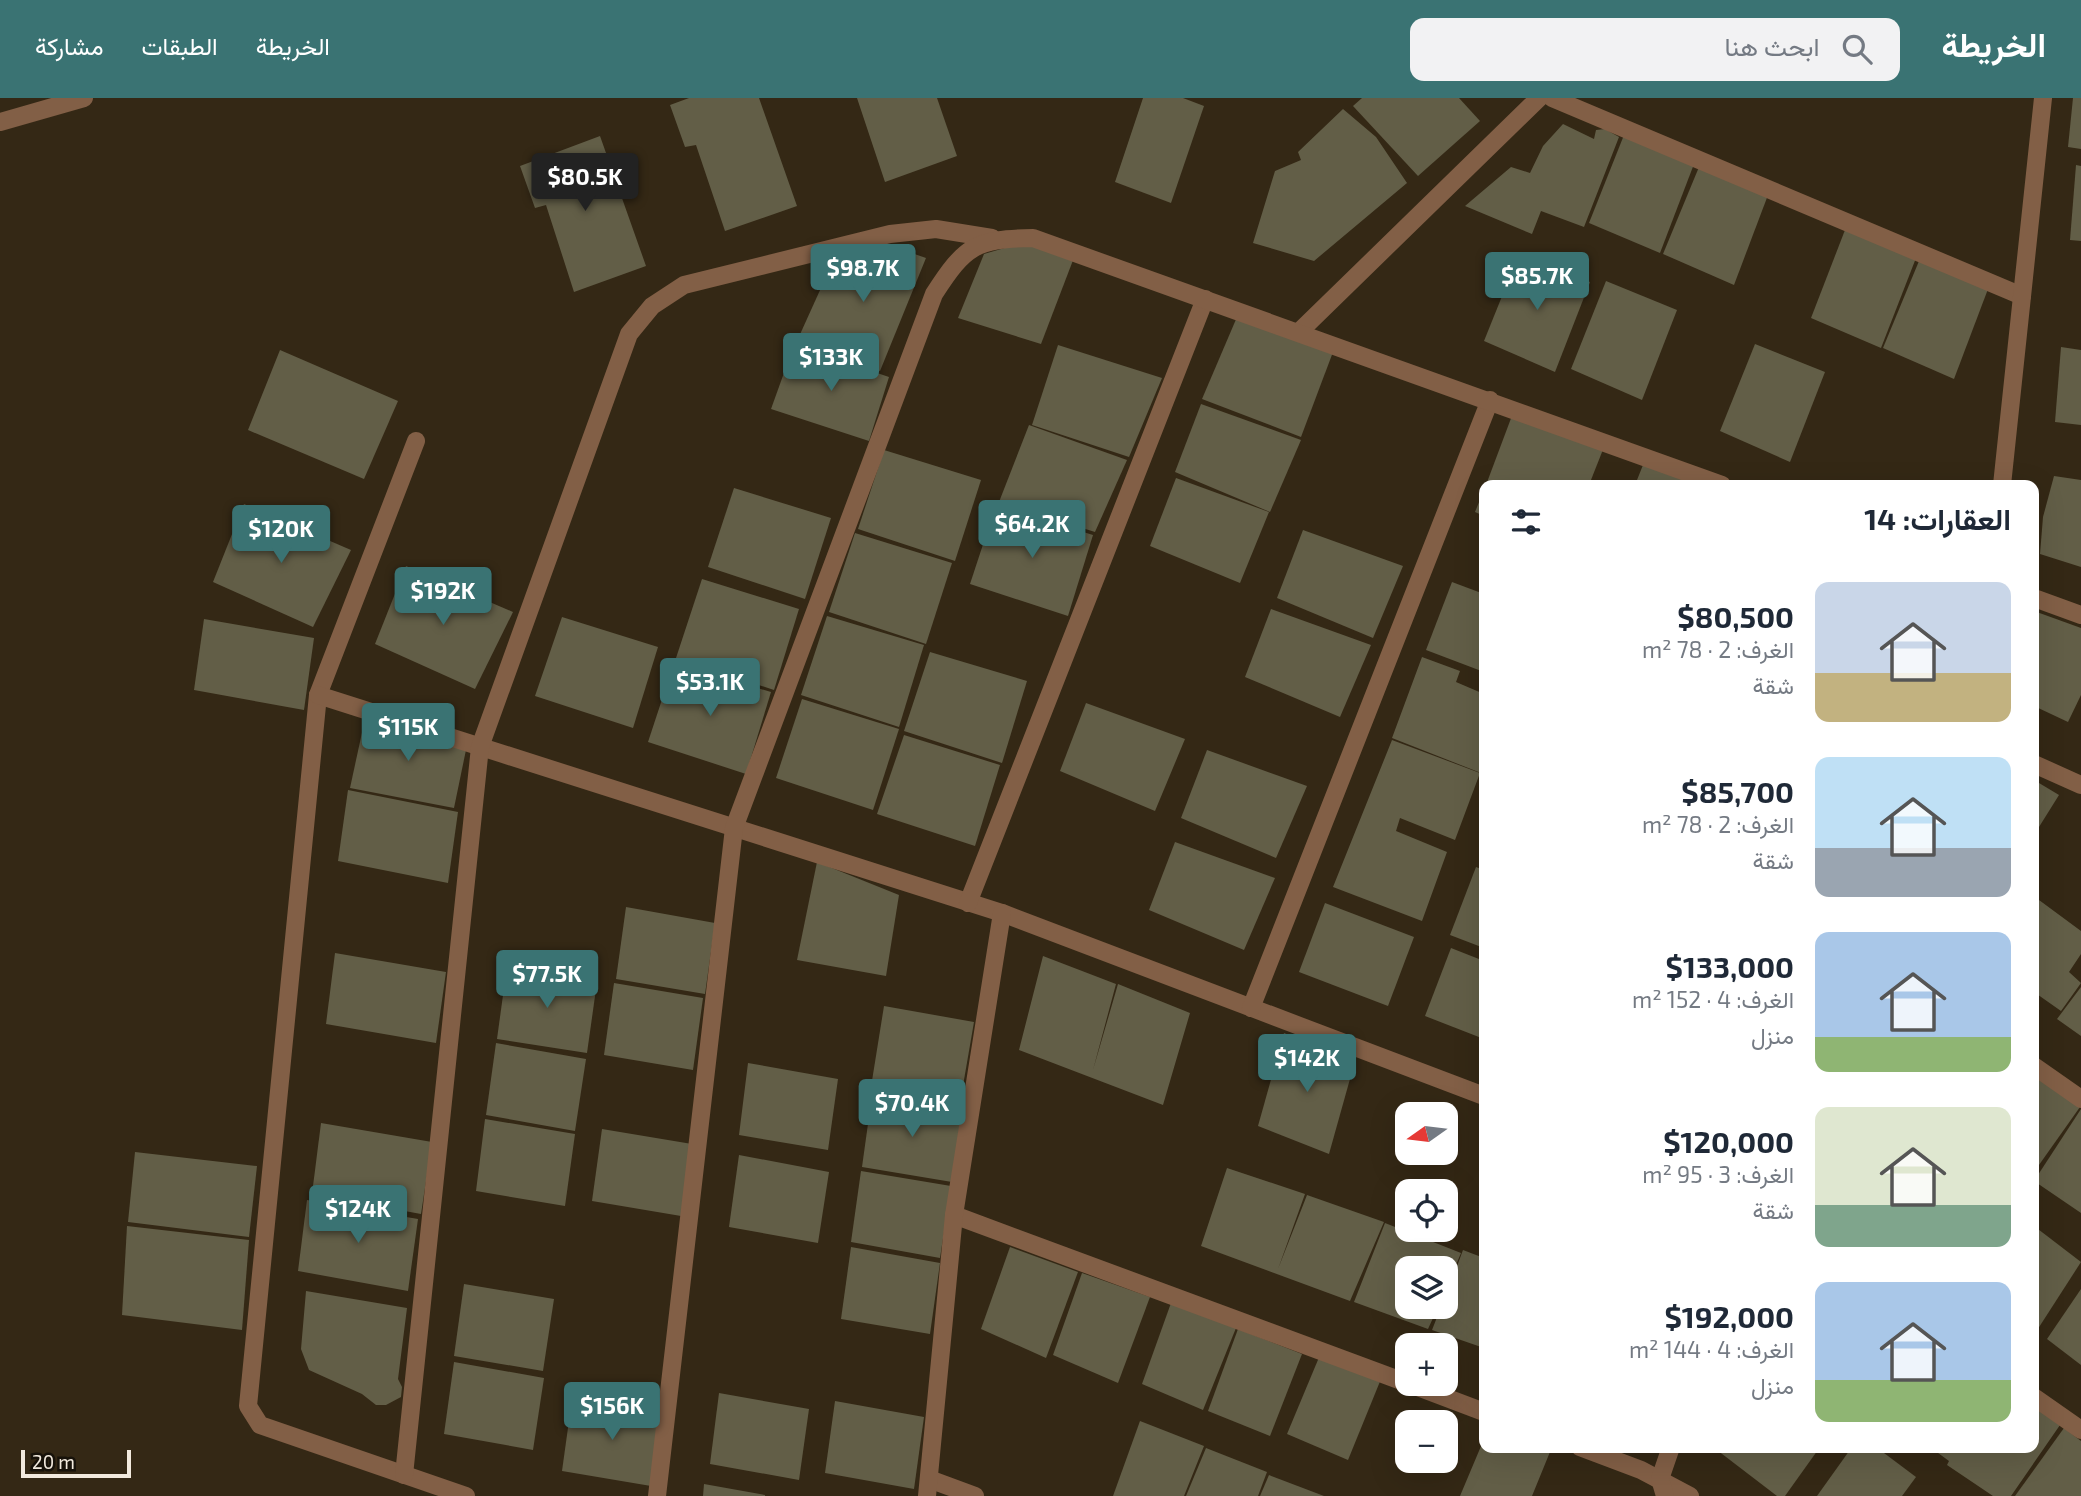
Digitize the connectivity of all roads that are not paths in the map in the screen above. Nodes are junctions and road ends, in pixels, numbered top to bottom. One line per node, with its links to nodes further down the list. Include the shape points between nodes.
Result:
1 (84, 98): 5 (street)
2 (1539, 98): 9 (street)
3 (1552, 98): 7 (street)
4 (2043, 98): 7 (street)
5 (0, 122)
6 (992, 238): 8 (street, via 1033,238); 17 (street, via 936,229 890,234 684,285 652,306 629,334); 20 (street, via 956,259 934,294)
7 (2022, 296): 13 (street)
8 (1205, 299): 9 (street); 21 (street)
9 (1299, 332): 10 (street)
10 (1490, 400): 12 (street); 23 (street)
11 (416, 440): 16 (street)
12 (1708, 480)
13 (2004, 480)
14 (2039, 600): 15 (street)
15 (2081, 615)
16 (318, 695): 17 (street); 35 (street, via 248,1406 260,1425)
17 (480, 747): 20 (street); 35 (street)
18 (2039, 766): 19 (street)
19 (2081, 785)
20 (734, 828): 21 (street); 39 (street)
21 (968, 903): 22 (street)
22 (1002, 913): 23 (street); 27 (street)
23 (1251, 1007): 25 (street)
24 (2039, 1069): 26 (street)
25 (1479, 1094)
26 (2081, 1098)
27 (954, 1215): 28 (street); 36 (street)
28 (1395, 1379)
29 (1441, 1396): 31 (street)
30 (2039, 1401): 32 (street)
31 (1479, 1410)
32 (2081, 1430)
33 (1592, 1453): 37 (street)
34 (1670, 1453): 37 (street)
35 (404, 1475): 38 (street)
36 (928, 1488): 40 (street)
37 (1662, 1488): 41 (street)
38 (466, 1496)
39 (657, 1496)
40 (975, 1496)
41 (1690, 1496)

